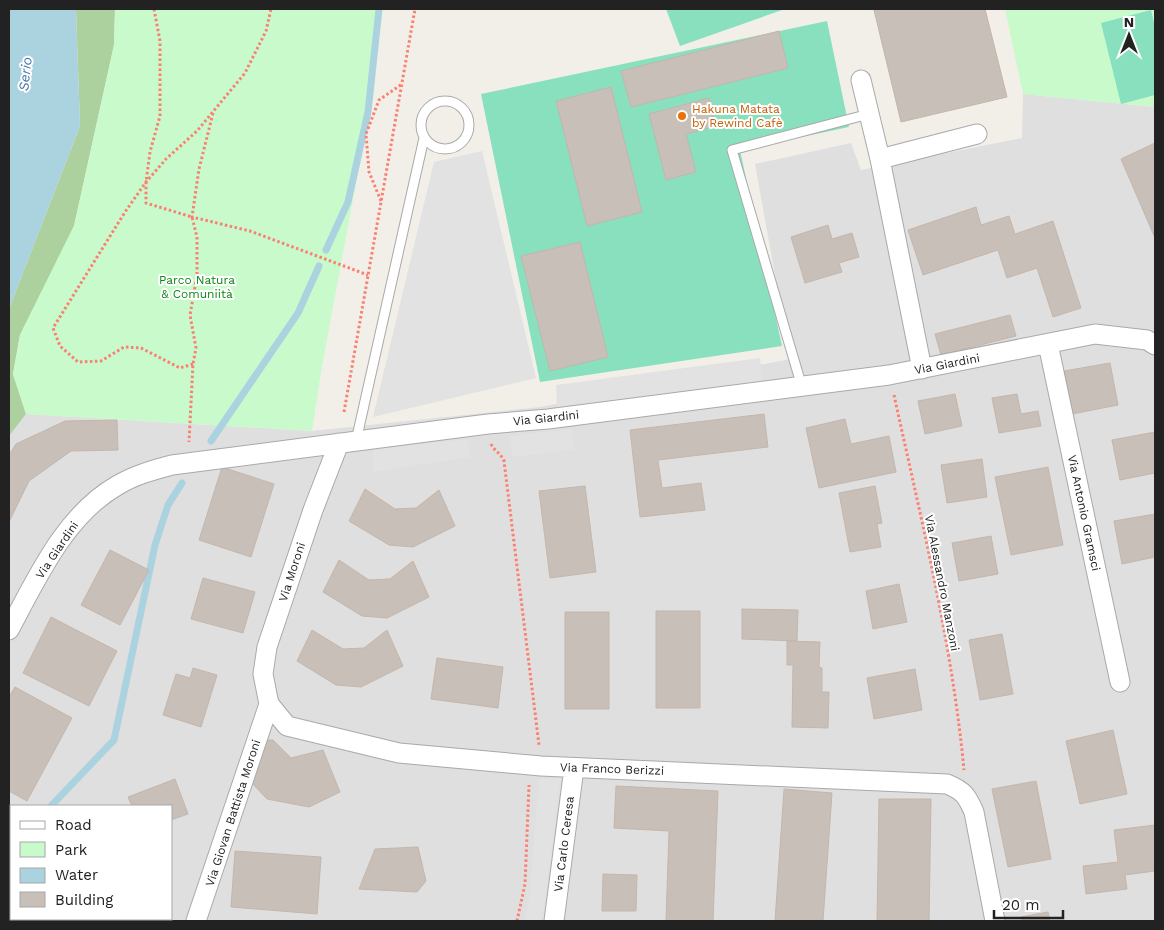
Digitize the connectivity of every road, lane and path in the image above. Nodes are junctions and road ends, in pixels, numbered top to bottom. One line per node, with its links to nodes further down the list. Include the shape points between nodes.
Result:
1 (154, 9): 11 (path, via 160,41 160,116)
2 (271, 9): 6 (path, via 266,31 244,72)
3 (416, 9): 5 (path)
4 (861, 80): 7 (street)
5 (402, 84): 12 (path); 12 (path, via 380,100 366,134 369,172)
6 (214, 110): 11 (path); 13 (path, via 199,169)
7 (870, 114): 10 (street); 20 (lane, via 732,150)
8 (977, 134): 10 (street)
9 (424, 138): 9 (lane, via 436,149 459,146 465,140 470,125 464,110 452,102 435,103 423,114 420,122); 22 (lane)
10 (880, 159): 18 (street)
11 (146, 182): 13 (path, via 146,203); 17 (path, via 53,328 60,346 78,362 101,362 124,347 142,348 180,368)
12 (381, 201): 14 (path)
13 (192, 217): 14 (path, via 250,231); 17 (path, via 197,237 197,275 190,315 196,348)
14 (368, 275): 22 (path)
15 (1151, 343): 16 (street, Via Giardini, via 1095,334)
16 (1048, 344): 18 (street, Via Giardini); 25 (street, Via Antonio Gramsci)
17 (193, 364): 23 (path)
18 (922, 369): 19 (street, Via Giardini)
19 (889, 375): 20 (street, Via Giardini); 29 (path, Via Alessandro Manzoni, via 945,638 959,716)
20 (802, 387): 21 (street, Via Giardini)
21 (488, 424): 22 (street, Via Giardini); 27 (path, via 489,441 504,461)
22 (347, 442): 24 (street, Via Giardini, via 172,465 117,486 70,527); 26 (street, Via Moroni, via 313,510 267,647 263,674)
23 (189, 446)
24 (9, 630)
25 (1120, 682)
26 (269, 704): 27 (street, Via Franco Berizzi, via 286,726 399,753); 30 (street, Via Giovan Battista Moroni)
27 (536, 766): 28 (street, Via Franco Berizzi); 31 (path, via 525,884)
28 (574, 768): 29 (street, Via Franco Berizzi, via 947,784); 32 (street, Via Carlo Ceresa)
29 (966, 796): 33 (street, via 974,812)
30 (196, 921)
31 (518, 921)
32 (554, 921)
33 (995, 921)

